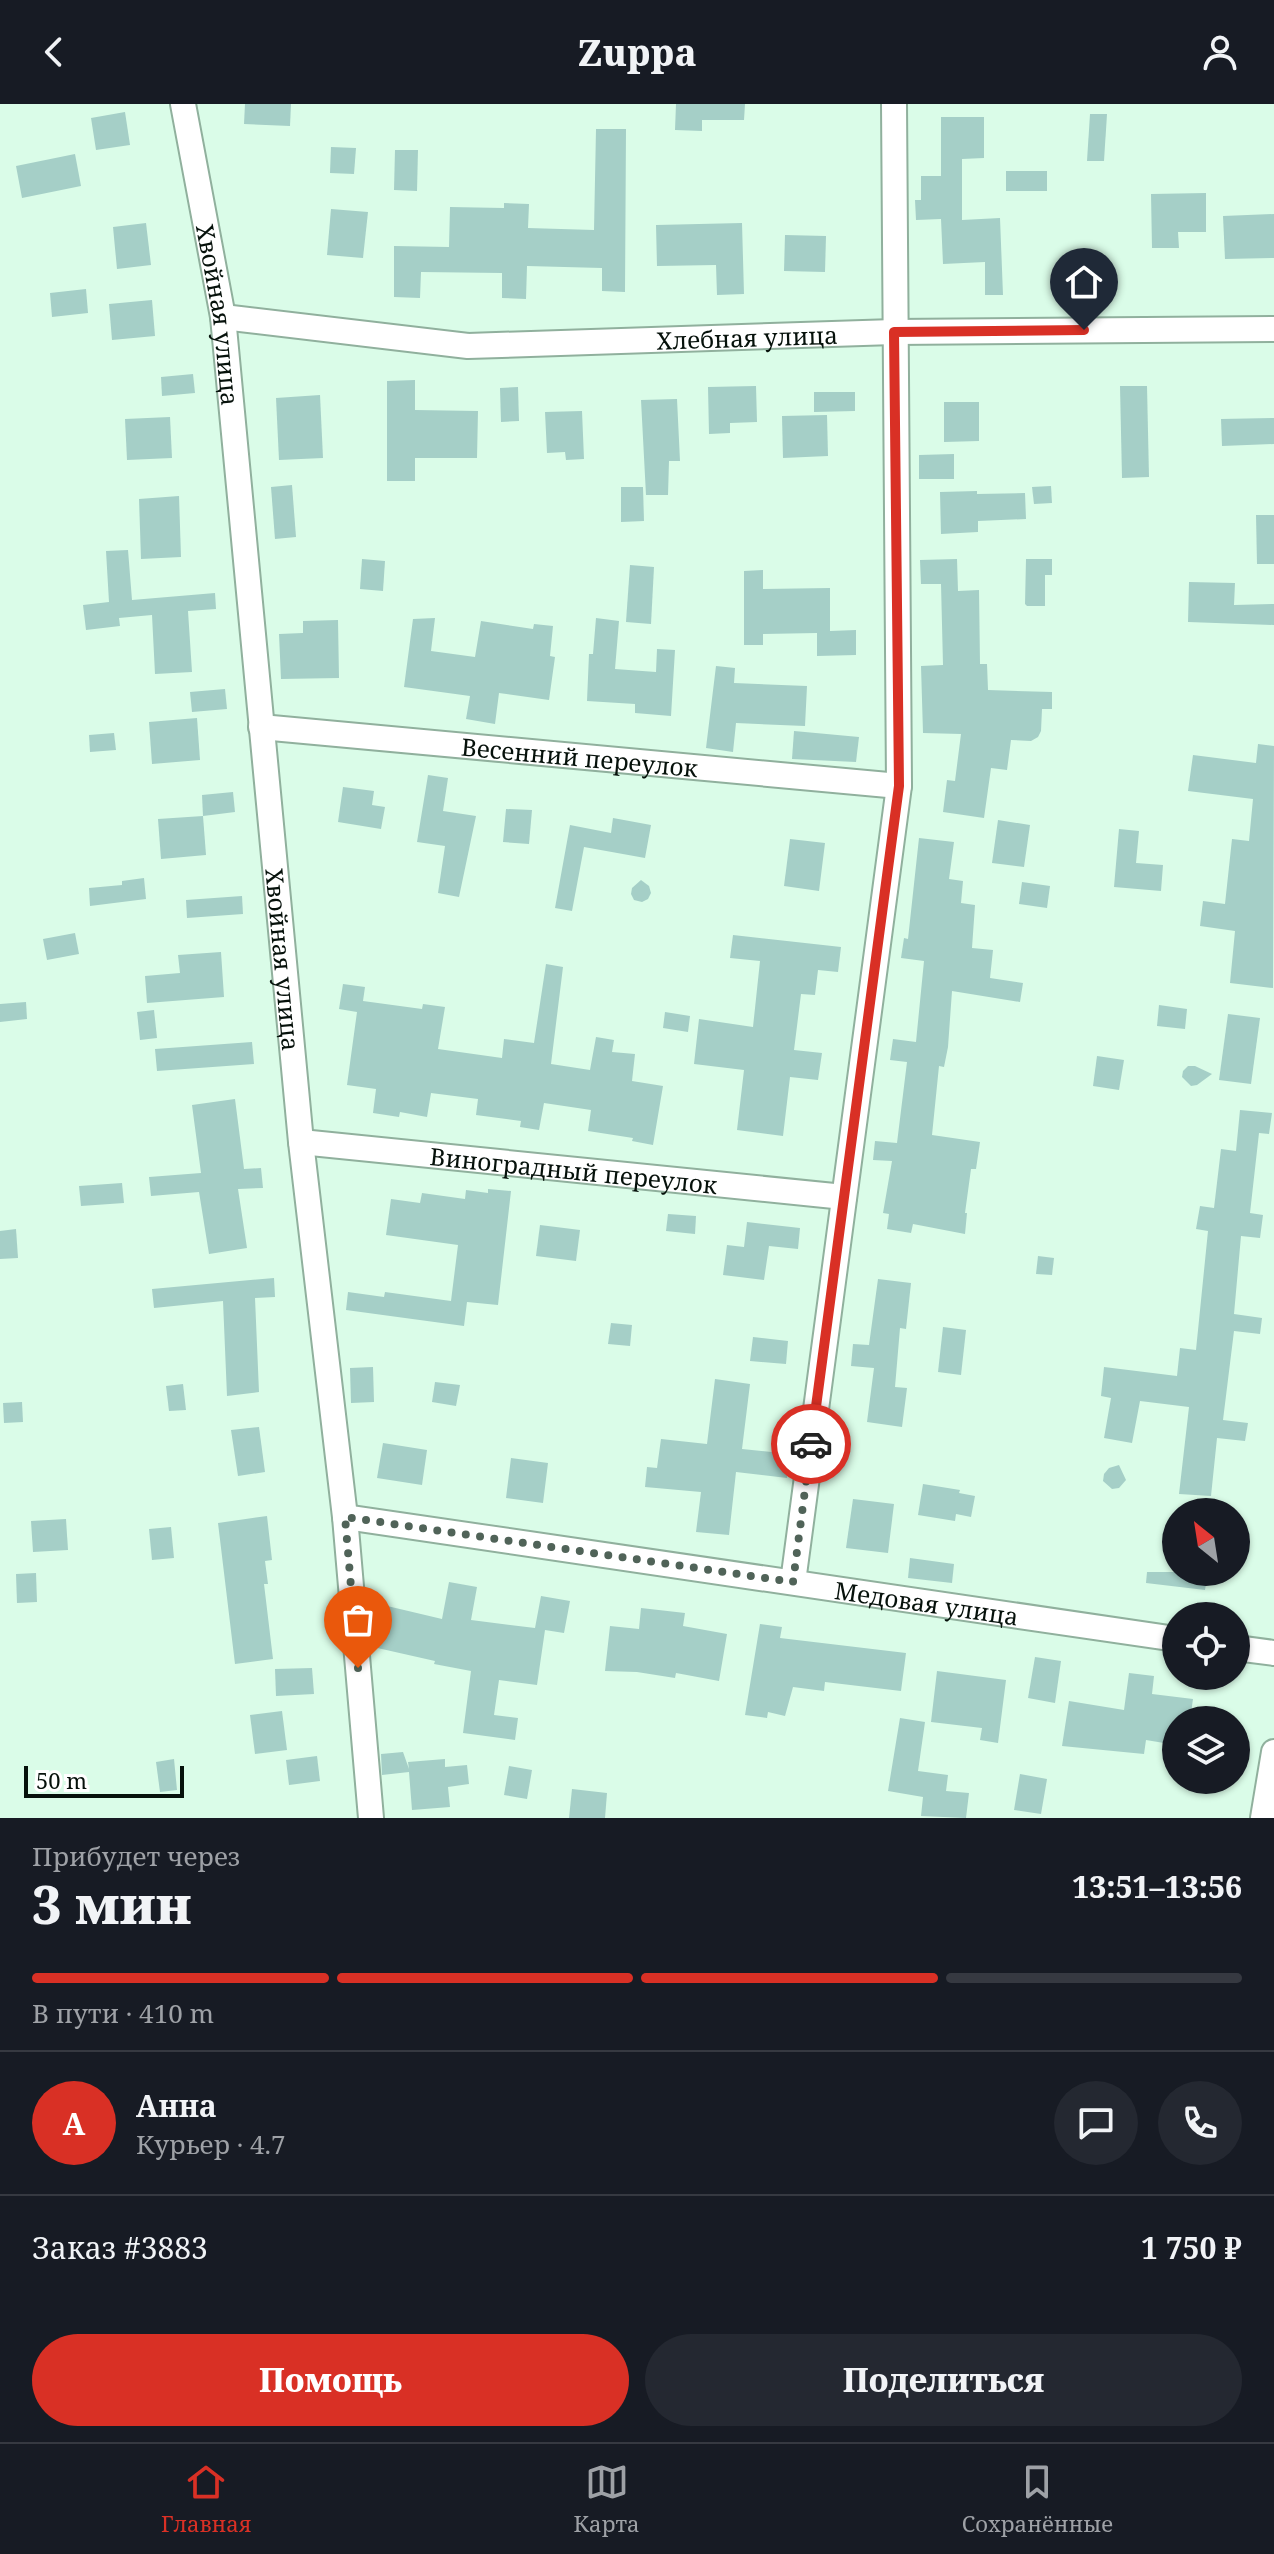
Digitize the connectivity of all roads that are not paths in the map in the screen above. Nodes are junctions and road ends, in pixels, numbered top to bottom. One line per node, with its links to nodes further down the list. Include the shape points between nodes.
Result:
1 (183, 104): 3 (street, Хвойная улица)
2 (894, 104): 5 (street)
3 (223, 317): 5 (street, Хлебная улица, via 468,346); 6 (street, Хвойная улица)
4 (1274, 329): 5 (street, Хлебная улица)
5 (894, 332): 7 (street)
6 (261, 727): 7 (street, Весенний переулок); 8 (street, Хвойная улица)
7 (899, 786): 9 (street)
8 (301, 1142): 9 (street, Виноградный переулок); 10 (street, Хвойная улица)
9 (844, 1197): 11 (street)
10 (345, 1517): 11 (street, Медовая улица); 16 (street, Хвойная улица)
11 (793, 1582): 12 (street, Медовая улица)
12 (1162, 1637)
13 (1250, 1650): 14 (street)
14 (1274, 1653)
15 (1274, 1752): 17 (street)
16 (371, 1818)
17 (1263, 1818)

